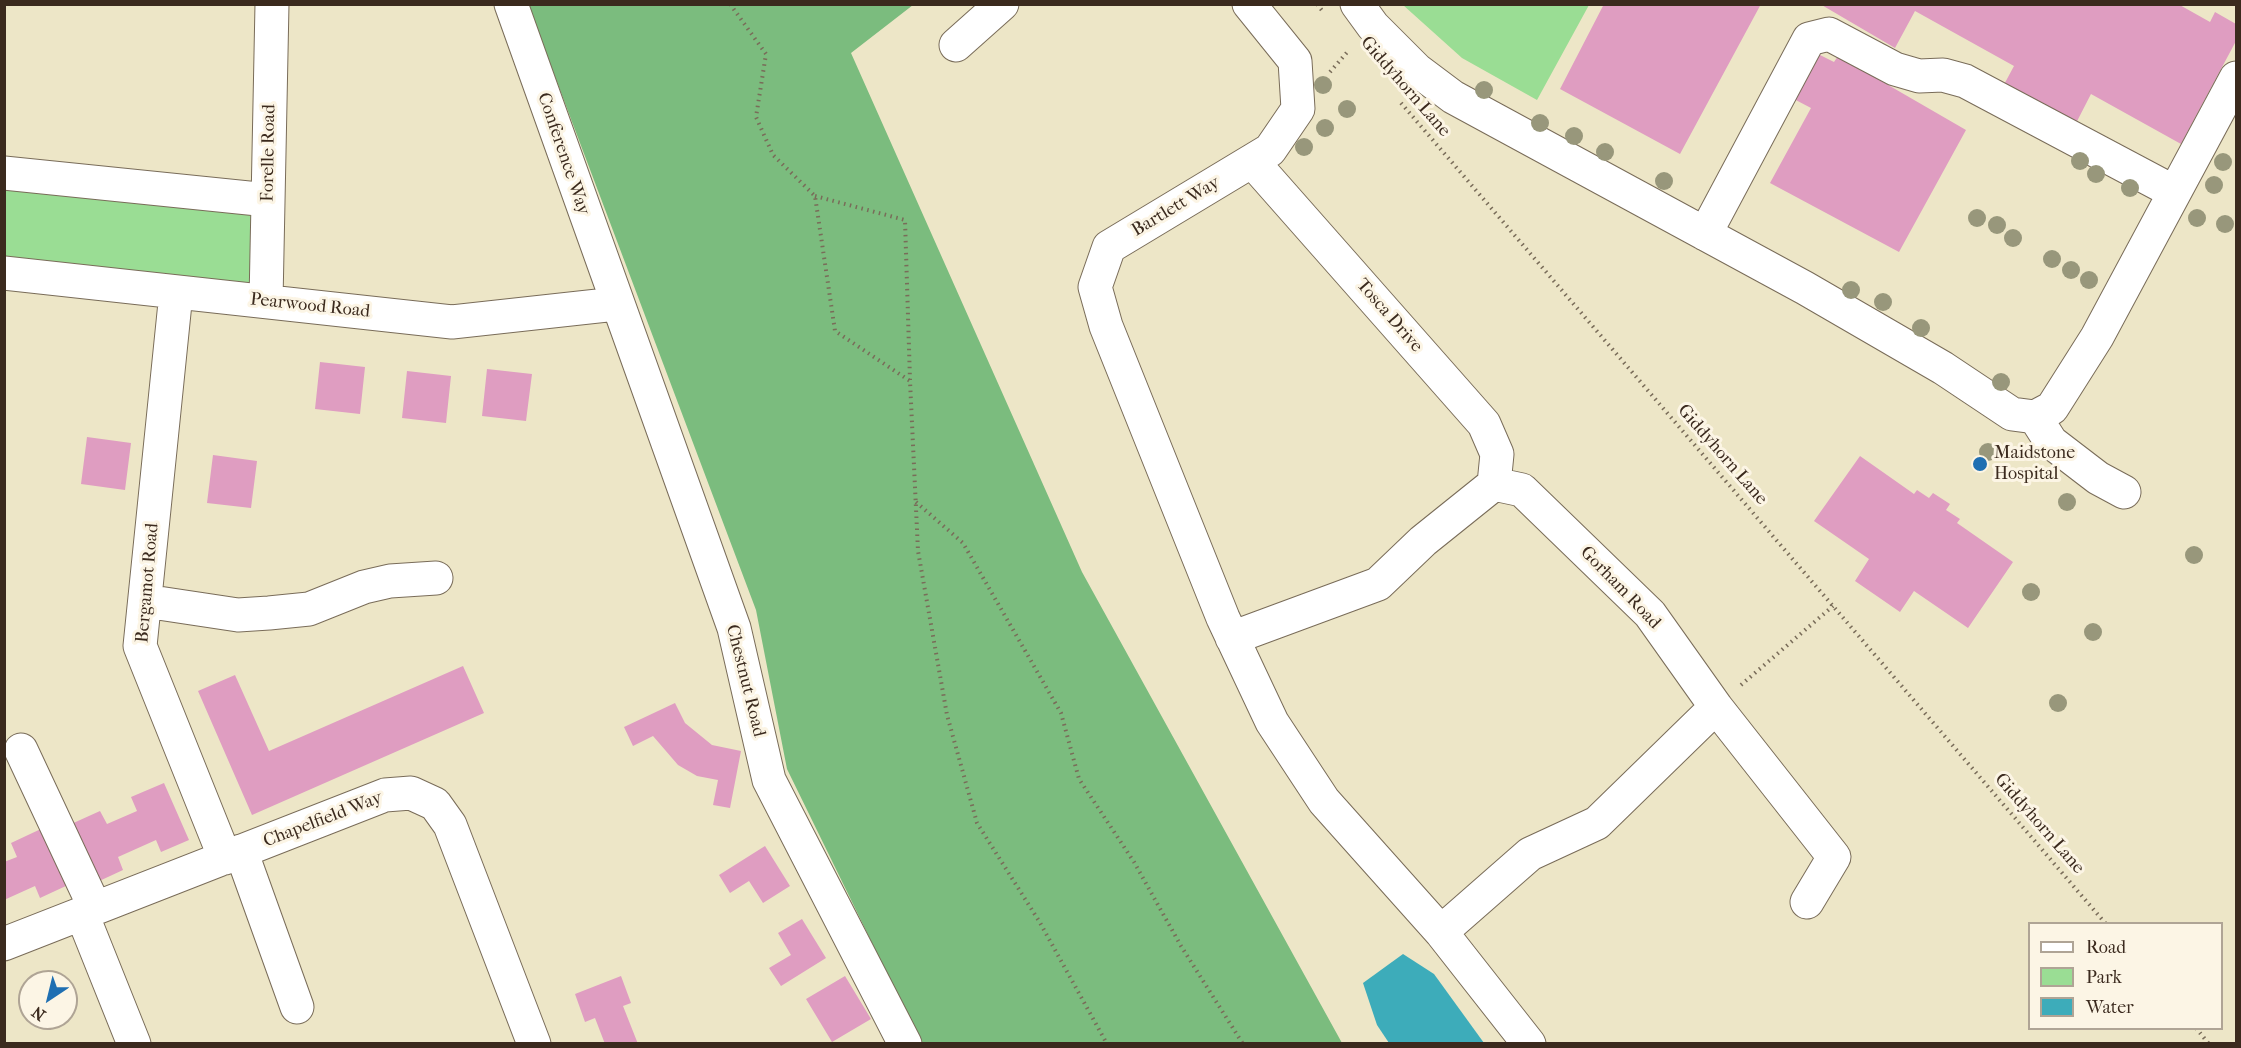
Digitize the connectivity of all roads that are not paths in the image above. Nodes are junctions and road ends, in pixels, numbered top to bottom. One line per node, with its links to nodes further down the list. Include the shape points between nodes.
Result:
1 (272, 4): 11 (street, Forelle Road)
2 (511, 4): 16 (street, Conference Way)
3 (1002, 4): 6 (street)
4 (1249, 4): 8 (street, Bartlett Way, via 1295,61 1298,109 1270,150)
5 (1344, 13): 12 (street, via 1372,26 1417,70 1453,97)
6 (956, 45)
7 (2236, 78): 10 (street)
8 (1252, 161): 18 (street, Tosca Drive, via 1484,424 1497,454); 22 (street, Bartlett Way, via 1109,248 1095,287 1106,326)
9 (4, 173): 11 (street)
10 (2174, 192): 12 (street, via 1965,81 1895,69 1829,34 1809,39); 17 (street, via 2097,337 2052,408)
11 (268, 200): 15 (street, Forelle Road)
12 (1705, 234): 17 (street, via 1933,363 2012,414)
13 (4, 273): 14 (street, Pearwood Road)
14 (176, 293): 15 (street, Pearwood Road); 21 (street, Bergamot Road)
15 (266, 301): 16 (street, Pearwood Road, via 452,322)
16 (616, 304): 33 (street, Chestnut Road, via 734,628 769,780)
17 (2035, 417): 19 (street, via 2051,442 2096,477)
18 (1494, 484): 22 (street, via 1423,541 1378,584); 23 (street, Gorham Road, via 1522,490 1650,614)
19 (2124, 492)
20 (436, 578): 21 (street, via 390,581 309,609 269,613 238,615)
21 (145, 602): 25 (street, Bergamot Road, via 140,645)
22 (1232, 638): 28 (street, Bartlett Way, via 1272,722 1324,801)
23 (1716, 707): 26 (street, Gorham Road, via 1834,857); 28 (street, via 1598,823 1530,854)
24 (21, 750): 27 (street)
25 (233, 854): 27 (street, Chapelfield Way); 30 (street, Bergamot Road); 32 (street, Chapelfield Way, via 385,795 411,793 435,804 450,825)
26 (1807, 902)
27 (88, 911): 29 (street, Chapelfield Way); 31 (street)
28 (1441, 932): 34 (street, Bartlett Way)
29 (4, 944)
30 (297, 1007)
31 (134, 1044)
32 (534, 1044)
33 (905, 1044)
34 (1529, 1044)

